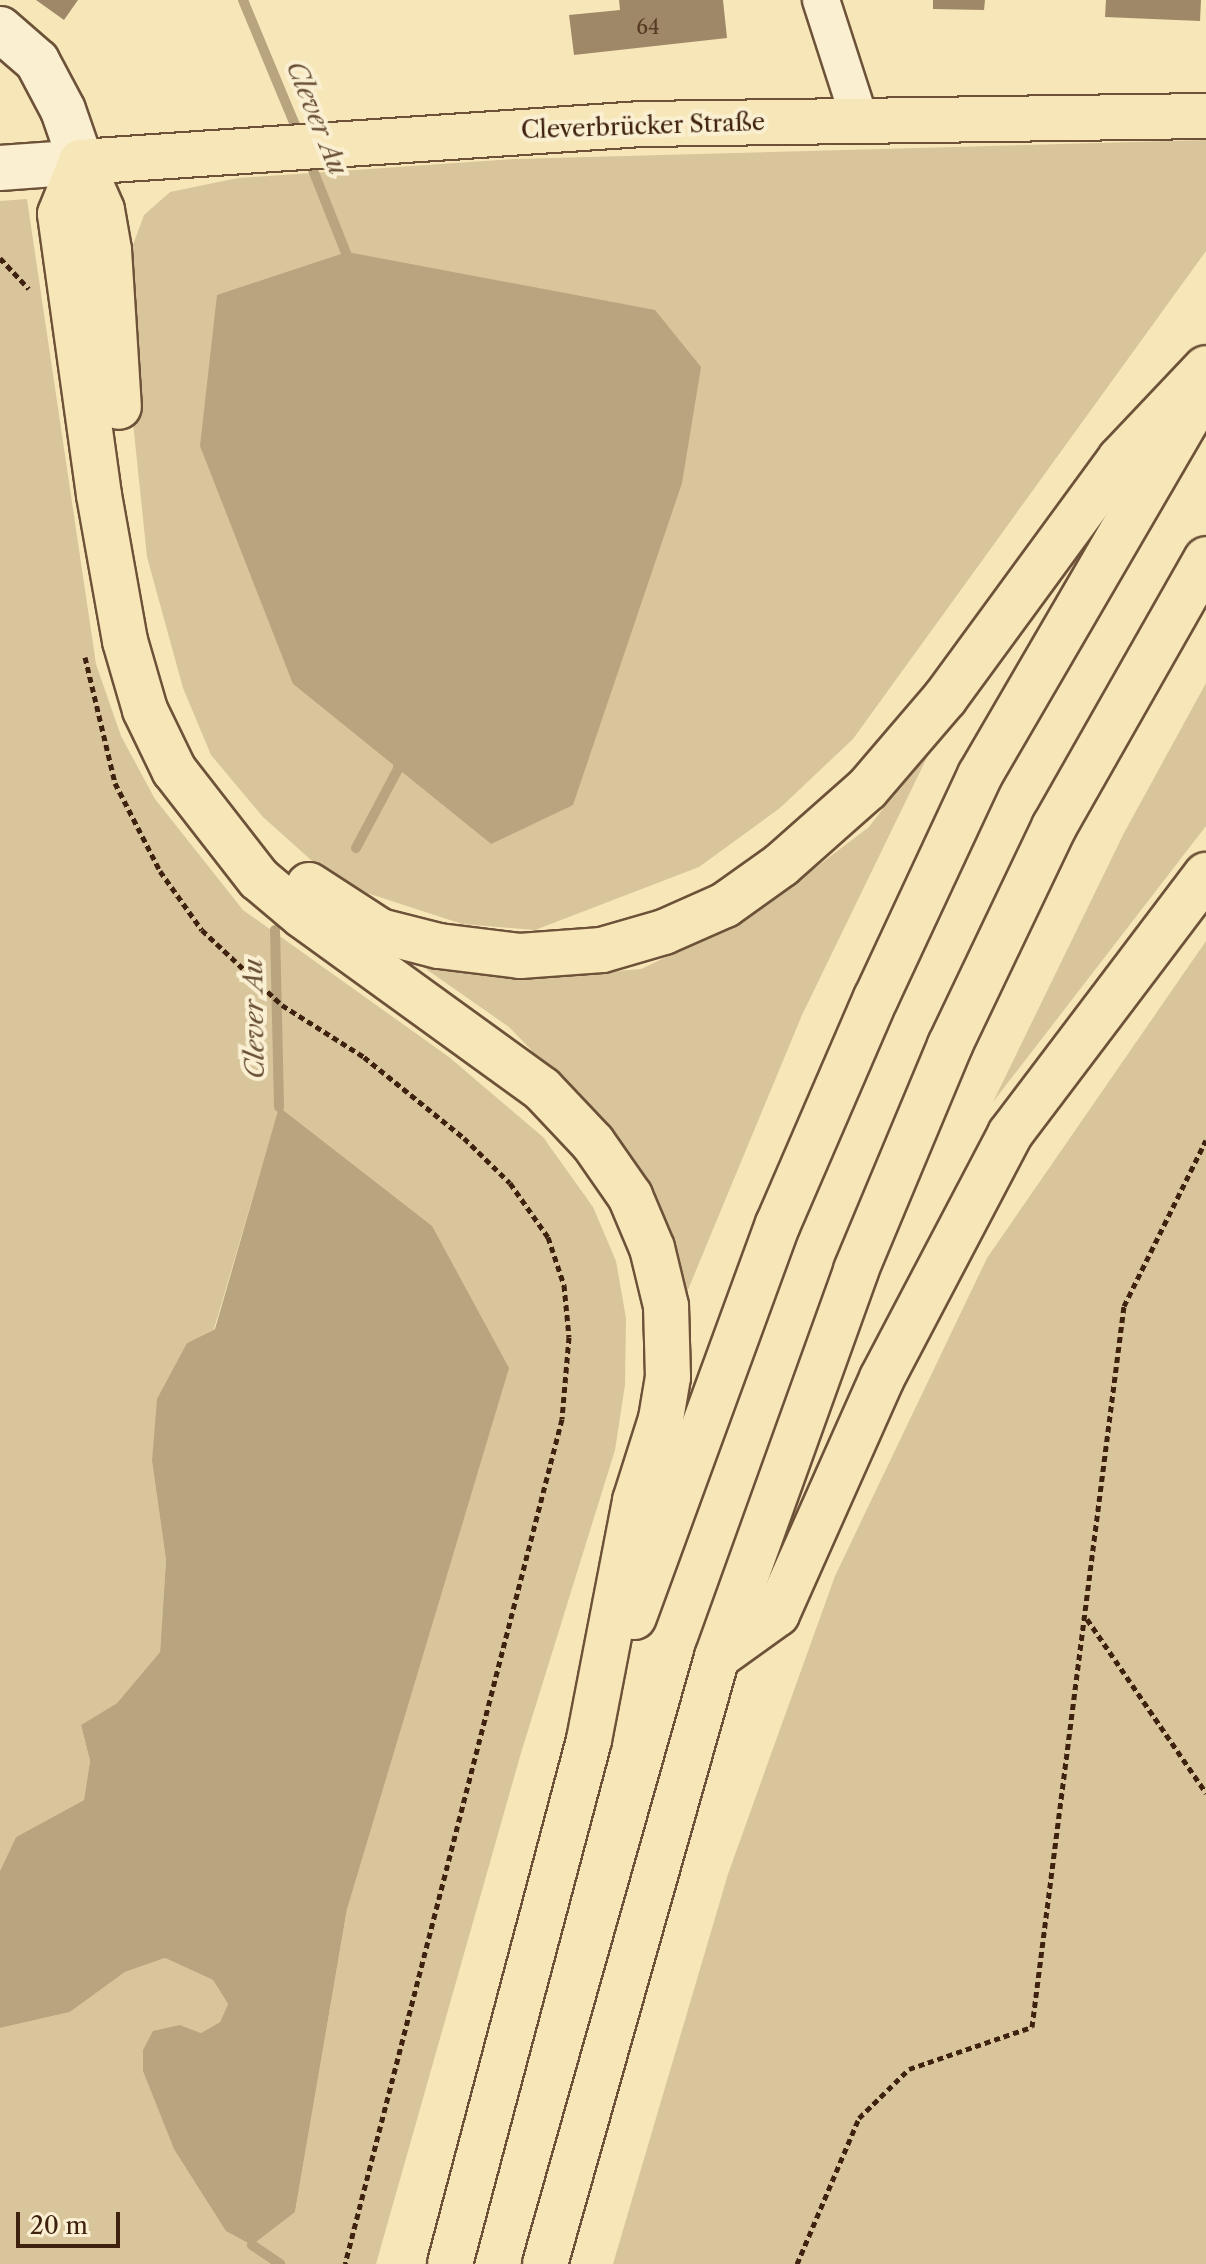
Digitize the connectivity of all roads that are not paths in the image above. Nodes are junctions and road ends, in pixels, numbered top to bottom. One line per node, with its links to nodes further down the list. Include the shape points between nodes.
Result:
1 (821, 0): 4 (street)
2 (0, 29): 5 (street, via 37,61 63,110)
3 (1206, 116): 4 (main road, Cleverbrücker Straße)
4 (859, 118): 5 (main road, Cleverbrücker Straße, via 579,127)
5 (81, 162): 6 (street); 7 (main road, via 102,210 109,250 127,489 142,604 170,697 231,807 283,866 380,931 439,946 520,956 602,950 664,932 725,905 781,865 867,789 945,698 1120,459); 12 (main road, via 60,214 99,495 125,641 145,710 174,770 259,879 542,1089 593,1143 630,1196 652,1248 666,1306 668,1377 661,1419 635,1501)
6 (0, 168)
7 (1206, 368)
8 (1206, 385): 12 (main road, via 980,775 876,998 778,1224)
9 (1206, 559): 11 (main road, via 1054,827 950,1045 856,1270)
10 (1206, 875): 11 (main road, via 1010,1134 882,1378 777,1614)
11 (717, 1657): 14 (main road)
12 (589, 1740): 13 (main road)
13 (450, 2264)
14 (545, 2264)

